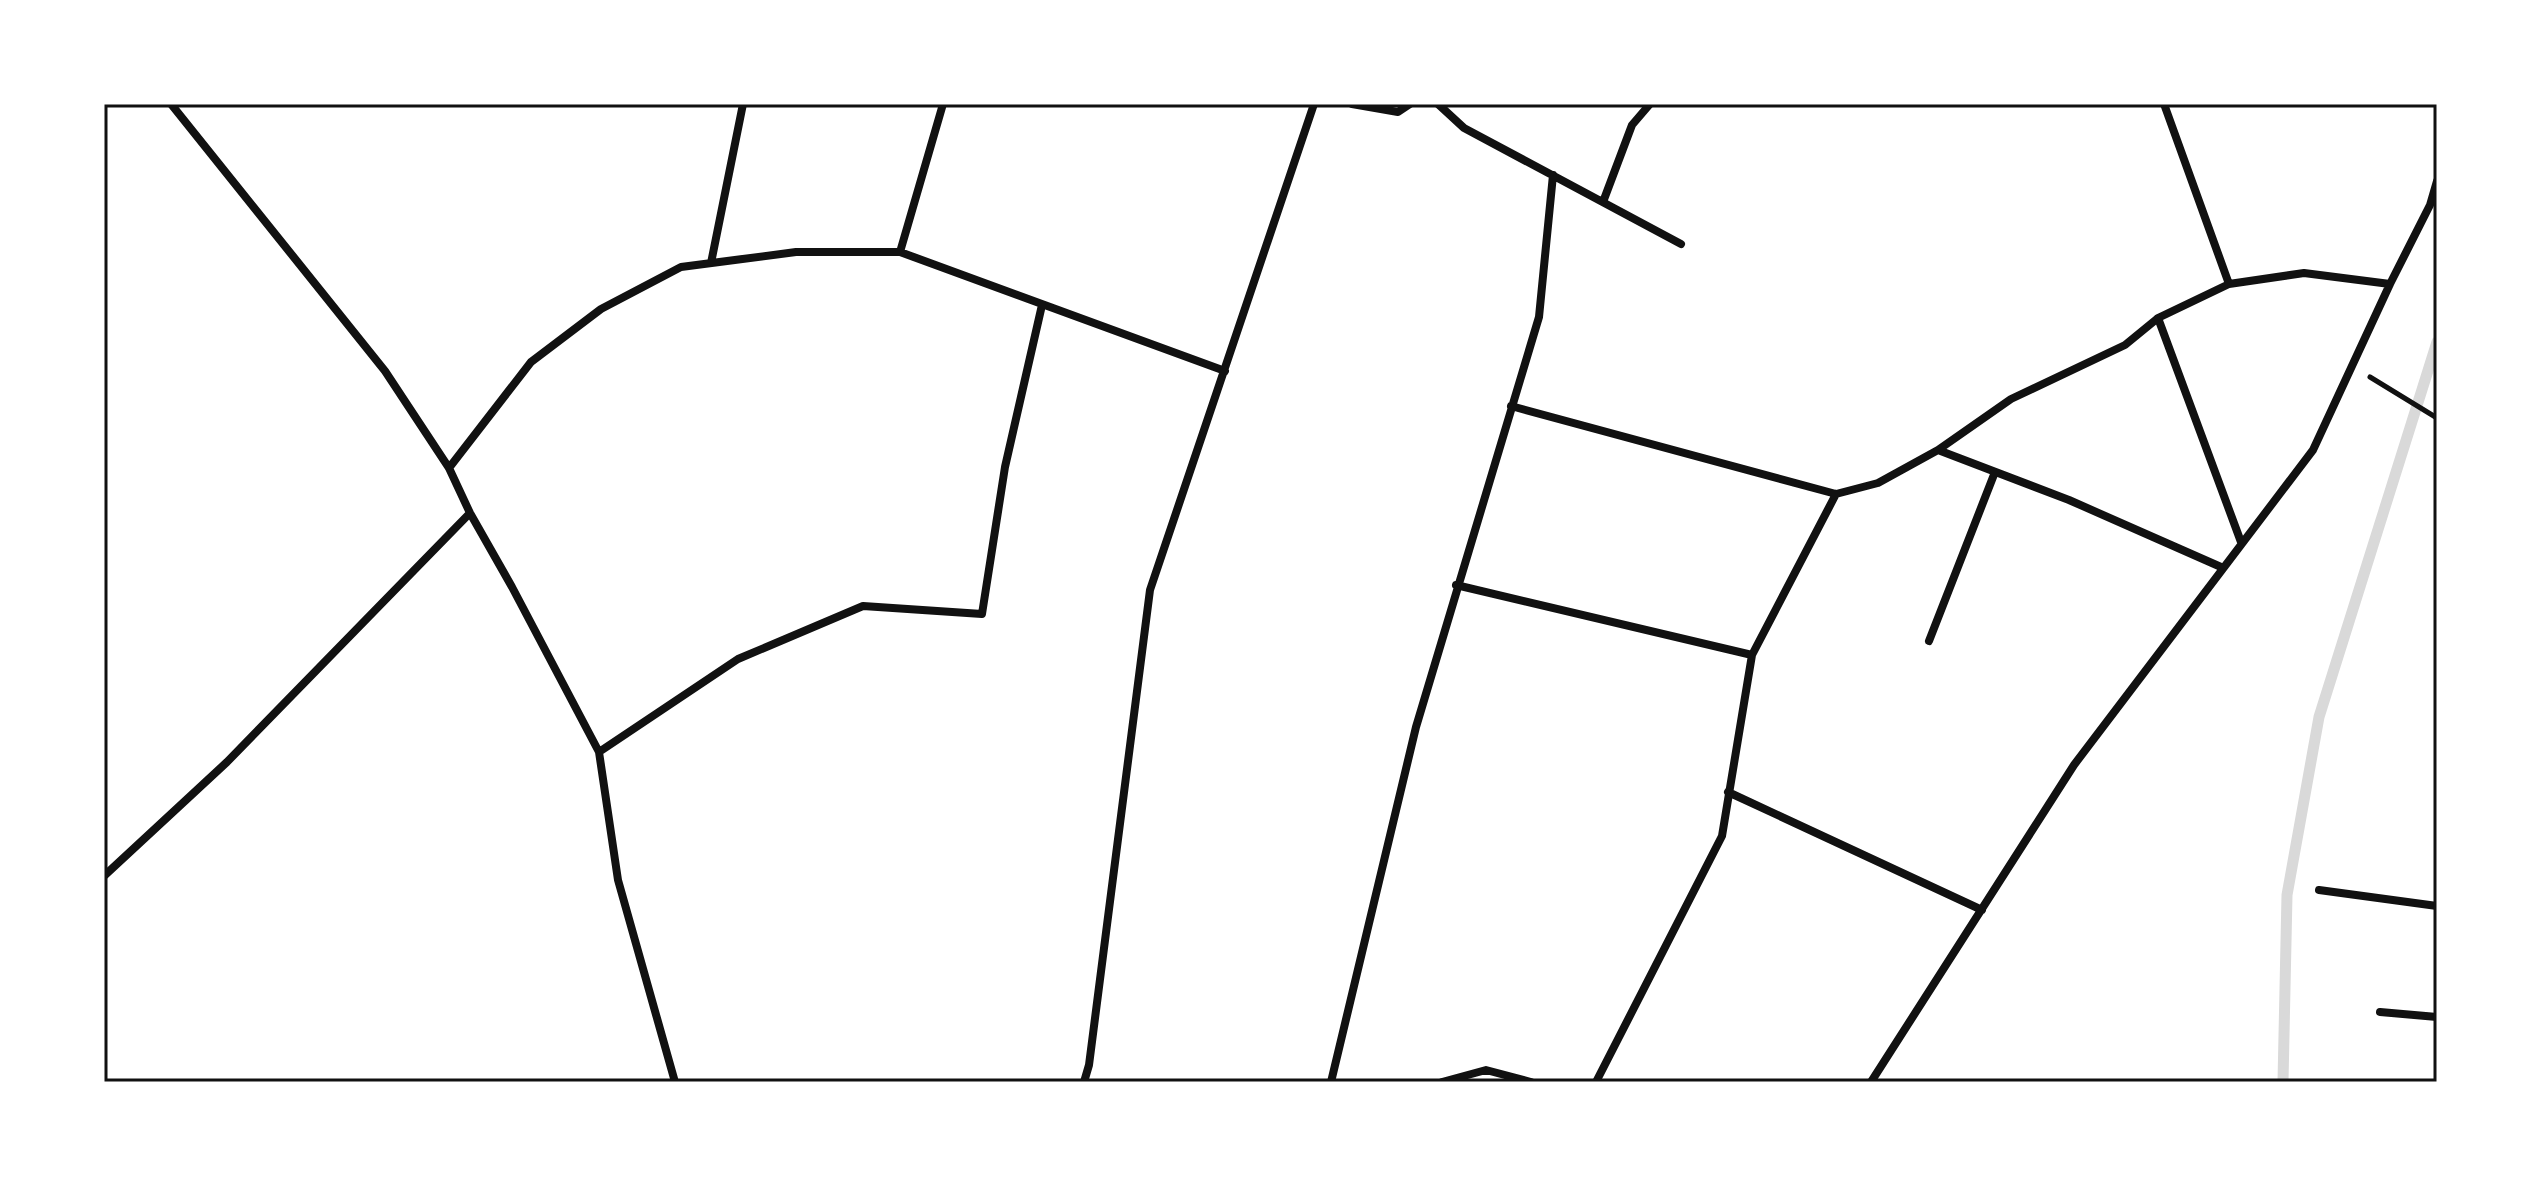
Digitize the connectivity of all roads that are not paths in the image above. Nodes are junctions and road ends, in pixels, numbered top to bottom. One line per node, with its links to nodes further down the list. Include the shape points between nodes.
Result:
1 (171, 104): 23 (street, via 385,371)
2 (743, 104): 15 (street)
3 (943, 104): 14 (street)
4 (1314, 104): 20 (street)
5 (1352, 104): 6 (street, via 1398,112)
6 (1410, 104)
7 (1438, 104): 10 (street, via 1464,128)
8 (1650, 104): 12 (street, via 1632,125)
9 (2164, 104): 16 (street)
10 (1553, 175): 12 (street); 21 (street, via 1539,317)
11 (2437, 181): 17 (street)
12 (1603, 202): 13 (street)
13 (1681, 244)
14 (900, 252): 15 (street, via 796,252); 18 (street)
15 (711, 263): 23 (street, via 681,267 601,309 531,362)
16 (2229, 284): 17 (street, via 2304,273); 19 (street)
17 (2390, 284): 27 (street, via 2313,450)
18 (1042, 305): 20 (street); 32 (street, via 1005,467 982,614 863,606 738,659)
19 (2158, 318): 22 (street, via 2125,345 2011,399); 27 (street)
20 (1225, 371): 41 (street, via 1150,590)
21 (1511, 406): 25 (street); 29 (street)
22 (1938, 450): 24 (street); 25 (street, via 1878,483)
23 (449, 468): 26 (street)
24 (1995, 472): 28 (street); 30 (street)
25 (1836, 494): 31 (street)
26 (470, 513): 32 (street); 34 (street, via 227,762)
27 (2241, 542): 28 (street)
28 (2221, 567): 37 (street, via 2074,765)
29 (1456, 585): 31 (street); 42 (street, via 1416,727)
30 (1929, 641)
31 (1752, 655): 33 (street)
32 (599, 752): 40 (street, via 618,880)
33 (1728, 792): 37 (street); 45 (street, via 1722,836)
34 (104, 876)
35 (2319, 890): 36 (street)
36 (2437, 906)
37 (1982, 910): 46 (street)
38 (2380, 1012): 39 (street)
39 (2437, 1017)
40 (675, 1082)
41 (1084, 1082)
42 (1331, 1082)
43 (1442, 1082): 44 (street, via 1486,1070)
44 (1531, 1082)
45 (1596, 1082)
46 (1871, 1082)

